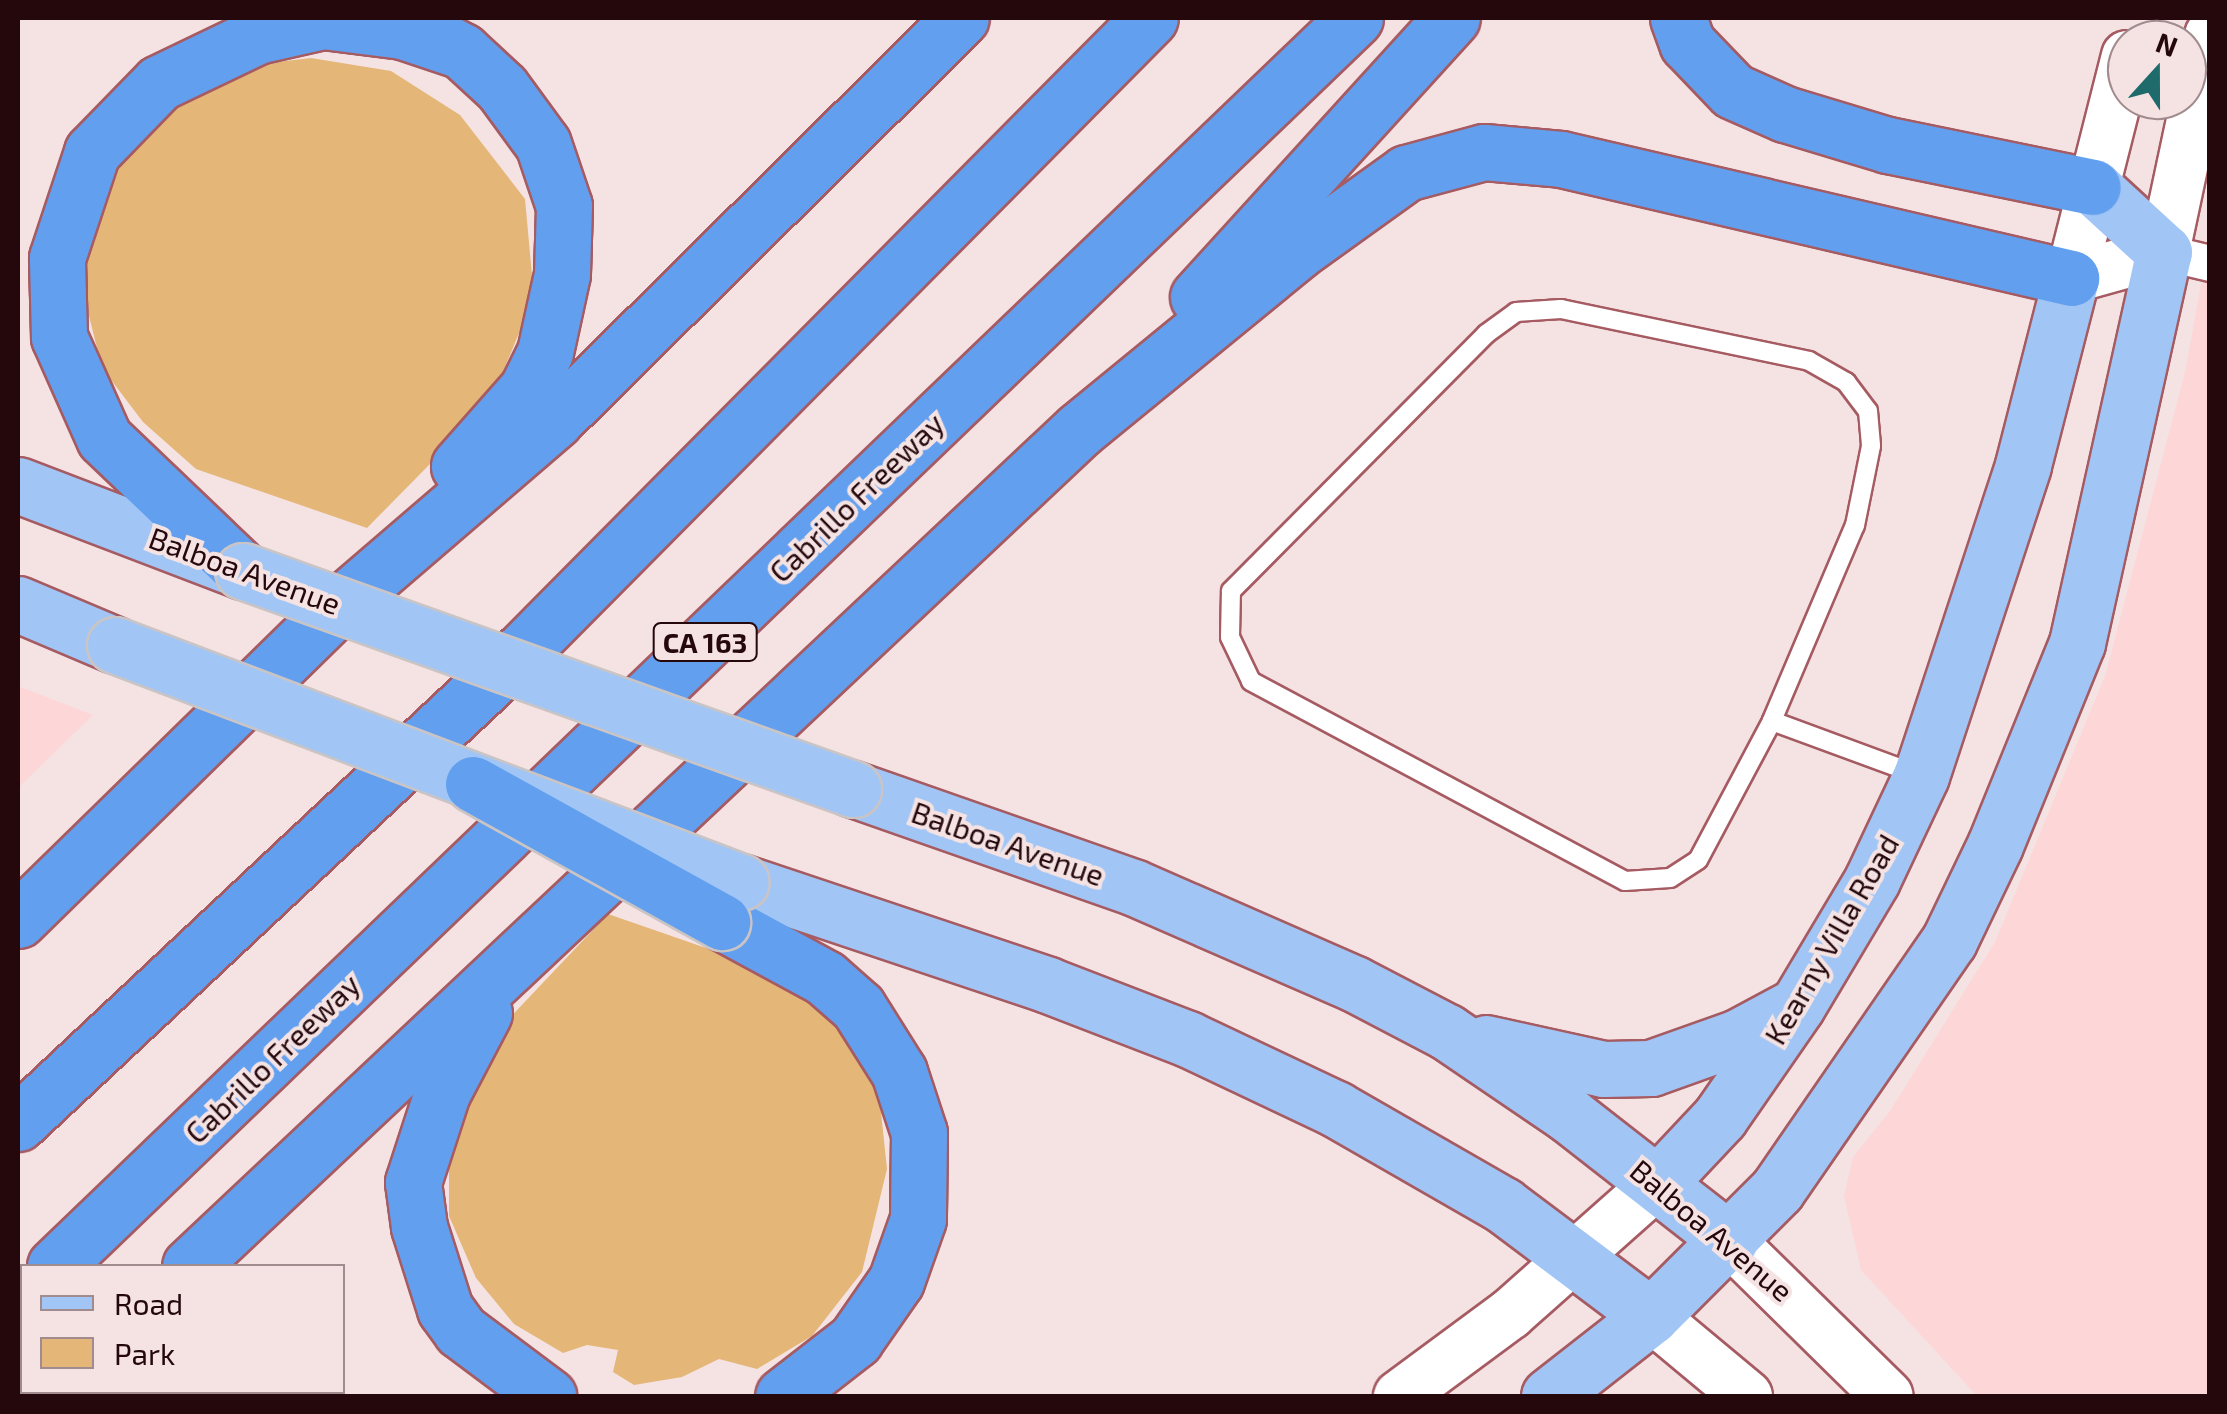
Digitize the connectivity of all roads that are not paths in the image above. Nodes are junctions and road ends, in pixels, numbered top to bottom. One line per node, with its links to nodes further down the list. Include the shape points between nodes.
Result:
1 (398, 18): 8 (highway)
2 (961, 18): 17 (highway, via 556,420)
3 (1150, 18): 26 (highway, via 522,650)
4 (1355, 18): 30 (highway, Cabrillo Freeway / CA 163)
5 (1452, 18): 13 (highway)
6 (1678, 18): 10 (highway, via 1687,43 1733,91 1785,114 1888,145)
7 (2210, 35): 11 (main road)
8 (462, 51): 15 (highway, via 402,31 323,21 257,36 159,83 92,152 57,258 59,338 104,438); 17 (highway, via 513,102 556,178 565,239 556,312 527,389)
9 (2110, 120): 10 (main road, Kearny Villa Road)
10 (2093, 187): 11 (main road); 12 (main road, Kearny Villa Road)
11 (2187, 257): 12 (main road); 28 (main road, via 2076,643 2042,738 1948,941 1777,1190)
12 (2071, 278): 13 (highway, via 1561,160 1484,152 1406,173 1299,250); 19 (main road, Kearny Villa Road, via 2024,465)
13 (1080, 430): 23 (highway)
14 (18, 485): 15 (main road, Balboa Avenue)
15 (243, 570): 25 (main road, Balboa Avenue, bridge, via 1133,887)
16 (18, 604): 20 (main road, bridge)
17 (332, 612): 22 (highway)
18 (1772, 721): 18 (lane, via 1856,526 1871,446 1868,411 1846,382 1809,361 1561,310 1516,312 1486,334 1230,591 1230,637 1251,681 1625,881 1670,878 1698,860); 19 (lane)
19 (1921, 776): 24 (main road, Kearny Villa Road, via 1872,880)
20 (473, 784): 21 (highway, bridge)
21 (732, 902): 29 (main road, via 1048,984 1188,1039 1422,1156); 36 (highway, via 858,1007 899,1072 918,1133 918,1219 896,1281 837,1359)
22 (18, 920)
23 (502, 977): 31 (highway); 32 (highway, via 442,1093 413,1182)
24 (1796, 1006): 25 (main road, via 1738,1037 1651,1068 1602,1069); 27 (main road, Kearny Villa Road, via 1720,1117)
25 (1447, 1032): 27 (main road, Balboa Avenue)
26 (18, 1123)
27 (1660, 1182): 28 (main road, Balboa Avenue); 29 (main road, Kearny Villa Road)
28 (1730, 1241): 33 (main road); 40 (main road, Balboa Avenue)
29 (1578, 1258): 33 (main road); 37 (main road, Kearny Villa Road)
30 (57, 1264)
31 (192, 1264)
32 (444, 1308): 34 (highway); 35 (highway, via 480,1350)
33 (1651, 1316): 38 (main road); 39 (main road)
34 (475, 1396)
35 (548, 1396)
36 (782, 1396)
37 (1399, 1396)
38 (1549, 1396)
39 (1747, 1396)
40 (1888, 1396)

